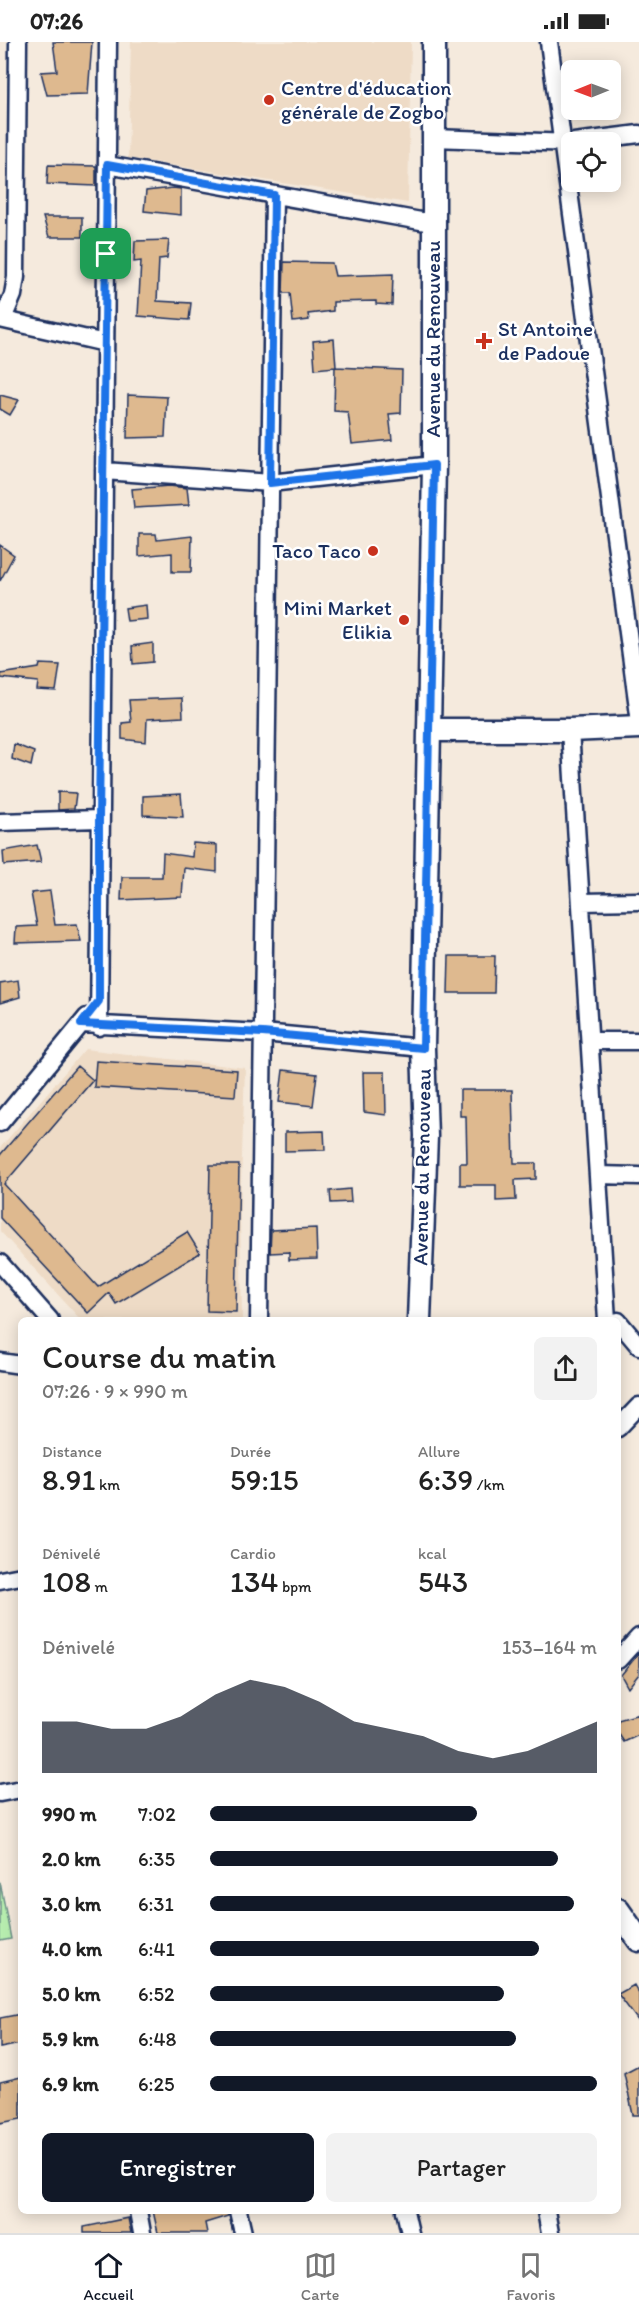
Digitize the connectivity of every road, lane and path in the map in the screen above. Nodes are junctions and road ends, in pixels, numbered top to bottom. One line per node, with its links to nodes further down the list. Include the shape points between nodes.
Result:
1 (18, 42): 14 (street, via 16,277 14,296)
2 (108, 42): 10 (street)
3 (434, 42): 8 (main road, Avenue du Renouveau)
4 (549, 42): 5 (street)
5 (568, 132)
6 (639, 134): 7 (street)
7 (621, 136)
8 (433, 138): 9 (street); 13 (main road, Avenue du Renouveau)
9 (561, 143)
10 (107, 165): 12 (street); 15 (street)
11 (576, 192): 19 (street)
12 (274, 195): 13 (street); 18 (street)
13 (432, 223): 16 (main road, Avenue du Renouveau)
14 (2, 319): 15 (street)
15 (105, 343): 17 (street)
16 (434, 465): 18 (street); 21 (main road, Avenue du Renouveau)
17 (104, 471): 18 (street); 23 (street)
18 (270, 483): 30 (street)
19 (639, 715)
20 (639, 726): 22 (main road)
21 (431, 730): 22 (main road); 33 (main road, Avenue du Renouveau)
22 (570, 730): 26 (street)
23 (99, 819): 24 (street); 27 (street)
24 (0, 822)
25 (639, 901): 26 (street)
26 (581, 902): 31 (street)
27 (99, 1001): 28 (street); 29 (street)
28 (81, 1024): 29 (street); 34 (street)
29 (99, 1027): 30 (street)
30 (263, 1033): 33 (street); 39 (street)
31 (590, 1041): 32 (street); 35 (street)
32 (639, 1041)
33 (423, 1048): 40 (main road, Avenue du Renouveau, via 426,1136)
34 (0, 1124)
35 (598, 1174): 36 (street); 41 (street)
36 (639, 1176)
37 (0, 1263): 38 (street)
38 (47, 1317)
39 (259, 1317)
40 (419, 1317)
41 (612, 1317)
42 (621, 1327): 43 (street)
43 (639, 1346)
44 (0, 1362): 45 (street)
45 (18, 1365)
46 (639, 1406): 47 (street)
47 (621, 1425)
48 (18, 1577): 49 (street)
49 (0, 1580)
50 (638, 1642): 51 (street)
51 (621, 1657)
52 (18, 1790): 53 (street)
53 (0, 1793)
54 (621, 1914): 55 (main road)
55 (639, 1940)
56 (139, 2214): 60 (street)
57 (239, 2214): 61 (street)
58 (406, 2214): 62 (street)
59 (547, 2214): 63 (street)
60 (142, 2233)
61 (243, 2233)
62 (410, 2233)
63 (550, 2233)

